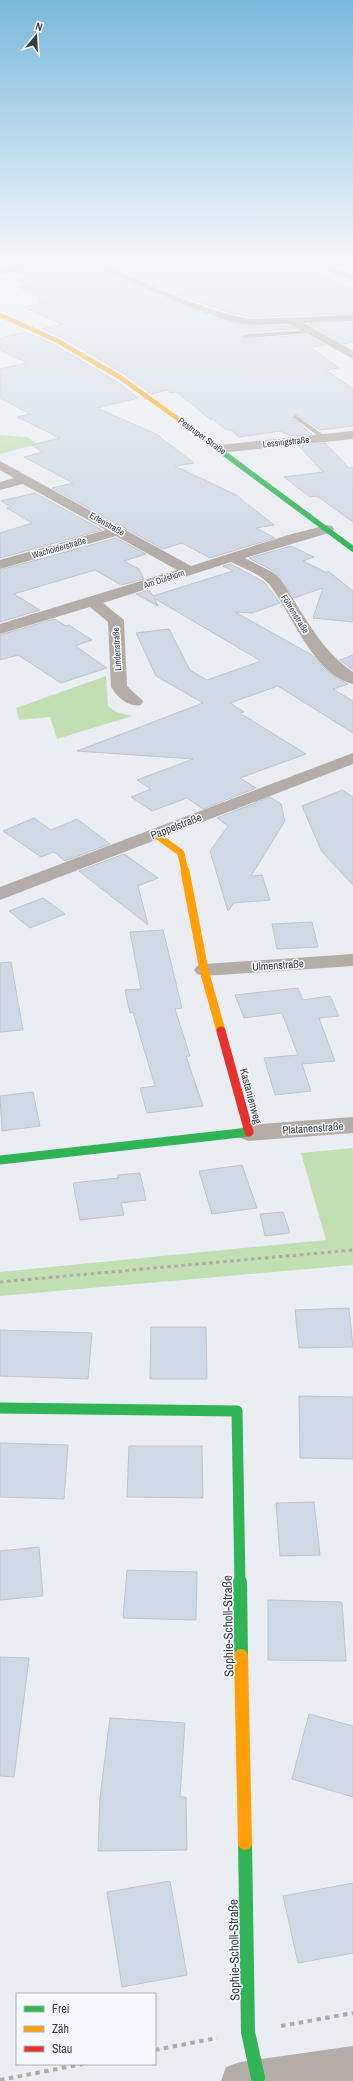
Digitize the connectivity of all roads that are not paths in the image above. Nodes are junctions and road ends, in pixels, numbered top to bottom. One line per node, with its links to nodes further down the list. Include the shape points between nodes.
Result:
1 (89, 359): 5 (street, Pestruper Straße, via 121,378)
2 (296, 417): 4 (lane)
3 (353, 435): 4 (street, Lessingstraße)
4 (324, 438): 5 (street, Lessingstraße)
5 (219, 449): 9 (street, Pestruper Straße)
6 (0, 465): 7 (street, Erlenstraße)
7 (25, 479): 8 (street); 10 (street, Erlenstraße)
8 (0, 486)
9 (327, 530): 11 (street, Pestruper Straße); 12 (street, Am Dulshorn)
10 (118, 531): 13 (street, Wacholderstraße); 14 (street, Erlenstraße)
11 (353, 549)
12 (232, 557): 14 (street, Am Dulshorn); 17 (street, Föhrenstraße, via 269,576 275,582 305,632 323,656)
13 (0, 565)
14 (189, 571): 15 (street, Am Dulshorn)
15 (92, 602): 16 (street, Am Dulshorn); 18 (street, Lindenstraße, via 116,620 119,687)
16 (0, 629)
17 (353, 679)
18 (135, 701)
19 (353, 758): 20 (street, Pappelstraße)
20 (155, 834): 21 (street, Pappelstraße); 23 (street, Kastanienweg, via 180,853)
21 (0, 894)
22 (353, 960): 23 (street, Ulmenstraße)
23 (204, 970): 25 (street, Kastanienweg)
24 (353, 1125): 25 (street, Platanenstraße)
25 (248, 1134): 26 (street, Kastanienweg)
26 (0, 1160)
27 (0, 1408): 29 (street, Sophie-Scholl-Straße, via 237,1410)
28 (353, 2065): 29 (street)
29 (249, 2079)

